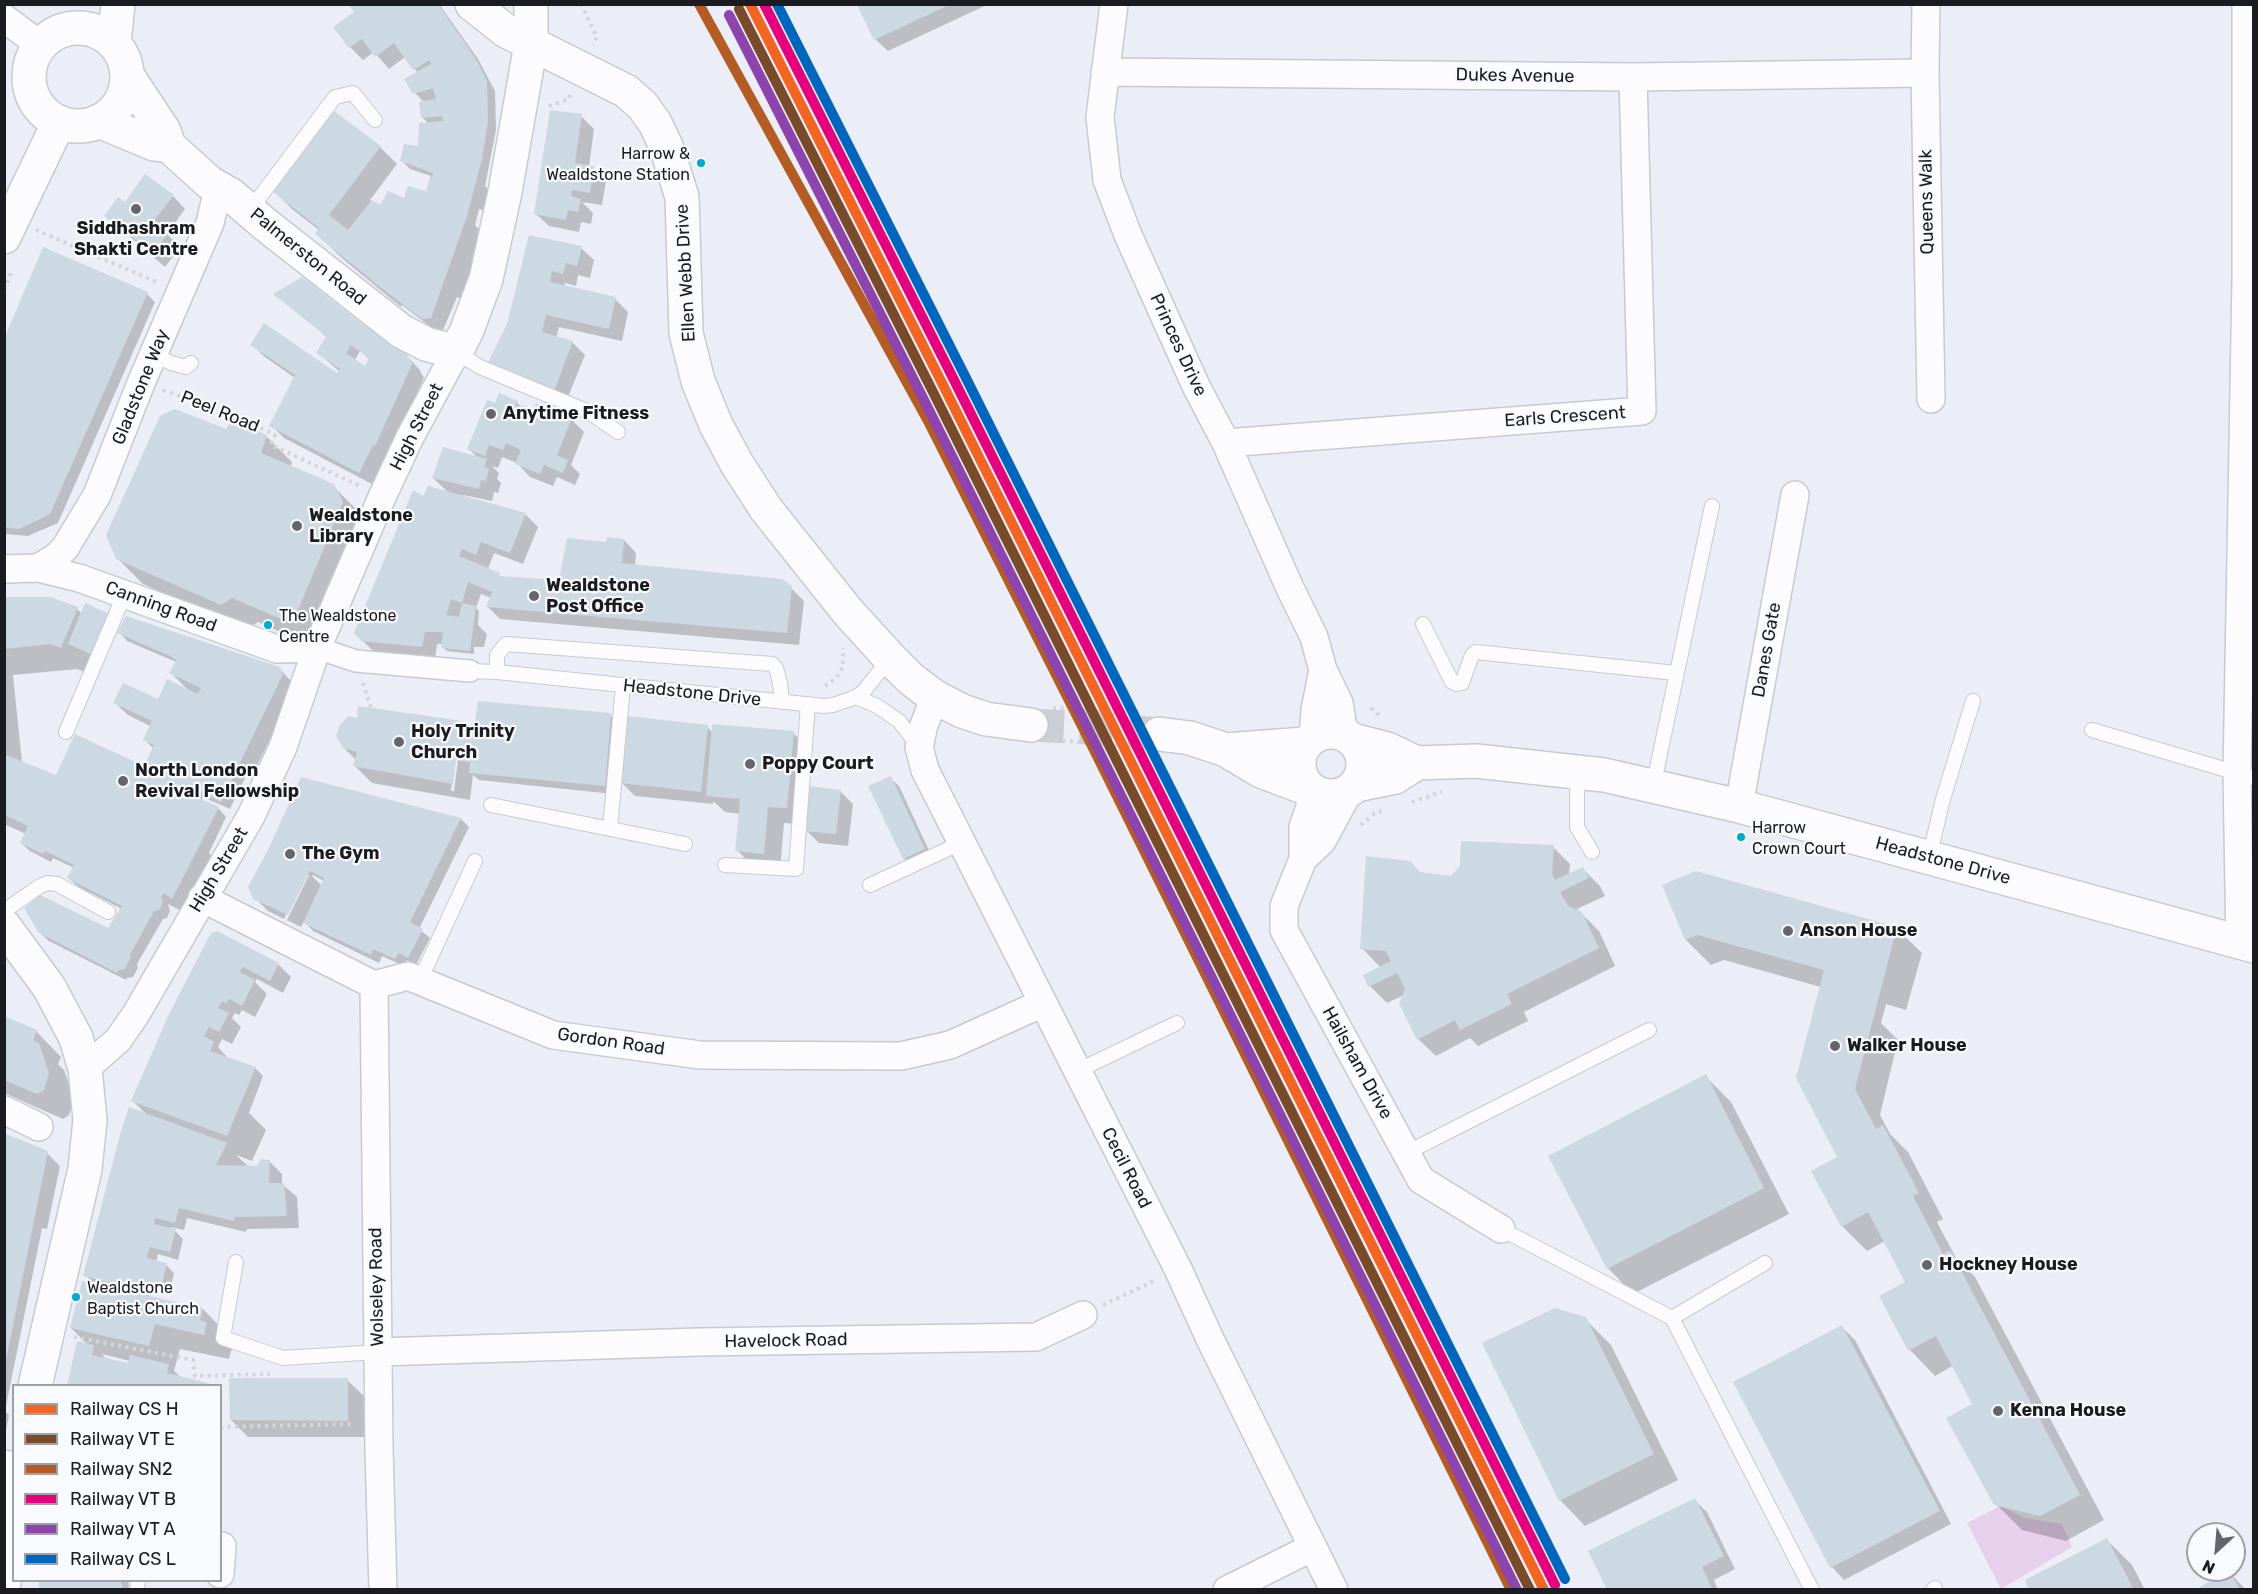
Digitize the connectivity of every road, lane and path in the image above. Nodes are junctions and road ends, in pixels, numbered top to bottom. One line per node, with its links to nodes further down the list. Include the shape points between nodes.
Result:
1 (118, 4): 10 (street)
2 (472, 4): 12 (street, Ellen Webb Drive)
3 (531, 4): 12 (street, High Street)
4 (581, 4): 11 (path, via 597,37)
5 (1114, 4): 13 (street, Princes Drive)
6 (1926, 4): 14 (street, Queens Walk)
7 (2246, 4): 26 (street)
8 (4, 18): 9 (street)
9 (61, 26): 10 (street, via 89,28); 19 (street, via 33,55 28,72 35,101 44,113)
10 (114, 43): 15 (street)
11 (594, 43)
12 (531, 44): 29 (street, High Street, via 486,279); 46 (street, Ellen Webb Drive, via 626,91 655,123 682,197 686,333 698,381 716,425 766,509)
13 (1105, 72): 16 (street, Dukes Avenue); 35 (street, Princes Drive, via 1100,117 1107,180 1186,365)
14 (1924, 73): 16 (street, Dukes Avenue); 33 (street, Queens Walk)
15 (127, 75): 18 (street, via 126,90 119,104); 20 (street, Palmerston Road, via 164,131)
16 (1633, 77): 35 (street, Earls Crescent, via 1642,411)
17 (375, 120): 22 (lane, via 353,93 334,97)
18 (99, 121): 19 (street, via 79,126); 20 (street, Palmerston Road, via 140,139)
19 (59, 122): 23 (street)
20 (169, 146): 21 (street, Palmerston Road)
21 (218, 189): 22 (street, Palmerston Road); 28 (street, Gladstone Way, via 210,223)
22 (250, 210): 29 (street, Palmerston Road, via 401,331 426,344)
23 (17, 232): 28 (path)
24 (12, 270): 25 (path)
25 (6, 278): 27 (path)
26 (2250, 280): 39 (street)
27 (4, 290)
28 (181, 293): 30 (street, Gladstone Way)
29 (456, 352): 34 (lane, via 480,367 590,412); 37 (street, High Street)
30 (153, 354): 31 (lane, via 186,367); 32 (street, Gladstone Way)
31 (191, 363)
32 (141, 383): 37 (path, Peel Road, via 230,413 275,435 271,445); 40 (street, Gladstone Way, via 97,495 65,548)
33 (1931, 399)
34 (618, 432)
35 (1226, 443): 61 (street, Princes Drive, via 1314,637 1323,670 1339,703)
36 (1795, 495): 74 (street, Danes Gate)
37 (382, 497): 45 (street, High Street)
38 (1712, 506): 49 (lane)
39 (2248, 564): 67 (street)
40 (38, 568): 41 (street, Canning Road); 42 (street, Canning Road)
41 (4, 569)
42 (125, 593): 45 (street, Canning Road, via 277,649); 59 (lane)
43 (1423, 624): 49 (lane, via 1452,682 1457,684 1462,683 1476,652)
44 (842, 640): 56 (path, via 843,667 825,686 808,687)
45 (317, 648): 47 (street, Headstone Drive, via 356,661); 86 (street, High Street, via 283,747 251,816)
46 (890, 658): 52 (lane); 53 (street)
47 (470, 671): 48 (lane, Headstone Drive)
48 (497, 672): 51 (lane, Headstone Drive); 55 (lane, via 497,655 506,644 772,664)
49 (1676, 673): 68 (lane)
50 (364, 684): 57 (path)
51 (623, 686): 55 (lane, Headstone Drive); 76 (lane)
52 (856, 697): 56 (lane, Headstone Drive, via 833,705); 63 (lane, Cecil Road, via 899,721)
53 (935, 697): 60 (street, via 986,719); 63 (street)
54 (1973, 701): 81 (lane)
55 (782, 702): 56 (lane, Headstone Drive)
56 (808, 704): 84 (lane, via 796,869)
57 (371, 708)
58 (2092, 730): 67 (lane)
59 (66, 732)
60 (1041, 732): 62 (path)
61 (1328, 739): 64 (street, Headstone Drive); 65 (street, Headstone Drive, via 1387,749); 69 (street, via 1359,748 1363,765); 70 (street, via 1300,754 1299,774)
62 (1152, 741): 64 (street, Headstone Drive, via 1190,738)
63 (919, 747): 78 (street, Cecil Road, via 925,770)
64 (1226, 750): 70 (street, Headstone Drive, via 1261,771)
65 (1417, 763): 66 (street, Headstone Drive, via 1476,761); 69 (street, Headstone Drive, via 1395,777)
66 (1577, 771): 68 (street, Headstone Drive); 80 (lane, via 1576,827)
67 (2245, 776): 90 (street)
68 (1653, 787): 74 (street, Headstone Drive)
69 (1352, 788): 70 (street, via 1332,797); 82 (street, Hailsham Drive, via 1322,841)
70 (1313, 791): 82 (street, Hailsham Drive, via 1303,827)
71 (1444, 791): 73 (path)
72 (491, 805): 76 (lane)
73 (1403, 805)
74 (1739, 806): 81 (street, Headstone Drive)
75 (1394, 808): 77 (path, via 1375,813)
76 (610, 829): 79 (lane)
77 (1356, 831)
78 (961, 843): 85 (lane); 93 (street, Cecil Road)
79 (685, 844)
80 (1592, 852)
81 (1929, 858): 90 (street, Headstone Drive)
82 (1303, 859): 100 (street, Hailsham Drive, via 1284,906 1284,930)
83 (475, 861): 91 (lane, via 422,976)
84 (725, 865)
85 (870, 885)
86 (202, 898): 92 (street); 96 (street, High Street, via 136,1014 118,1040)
87 (4, 911): 88 (lane, via 48,883 57,884)
88 (108, 912)
89 (4, 926): 96 (street, via 58,1002 76,1038)
90 (2246, 944)
91 (408, 976): 92 (street); 93 (street, Gordon Road, via 553,1035 700,1054 901,1056 950,1045)
92 (374, 985): 108 (street, Wolseley Road)
93 (1043, 1003): 97 (street, Cecil Road)
94 (1177, 1023): 97 (lane)
95 (1649, 1030): 100 (lane)
96 (85, 1069): 107 (street, via 90,1120 85,1169)
97 (1077, 1071): 104 (street, Cecil Road)
98 (4, 1110): 99 (street)
99 (39, 1127)
100 (1406, 1153): 101 (street, Hailsham Drive, via 1421,1180)
101 (1501, 1229): 106 (lane)
102 (236, 1263): 108 (lane, via 223,1338 283,1358)
103 (1765, 1263): 106 (lane)
104 (1178, 1269): 105 (path); 114 (street, Cecil Road)
105 (1083, 1315): 108 (street, Havelock Road, via 1036,1337)
106 (1672, 1318): 119 (lane)
107 (46, 1331): 109 (path, via 193,1360 195,1376); 110 (street)
108 (378, 1352): 111 (street, Wolseley Road)
109 (278, 1374)
110 (35, 1384)
111 (379, 1423): 112 (path); 116 (street, Wolseley Road)
112 (222, 1426)
113 (12, 1516): 115 (street)
114 (1313, 1547): 117 (street); 118 (street, Cecil Road)
115 (4, 1583)
116 (382, 1590)
117 (1227, 1590)
118 (1334, 1590)
119 (1812, 1590)

